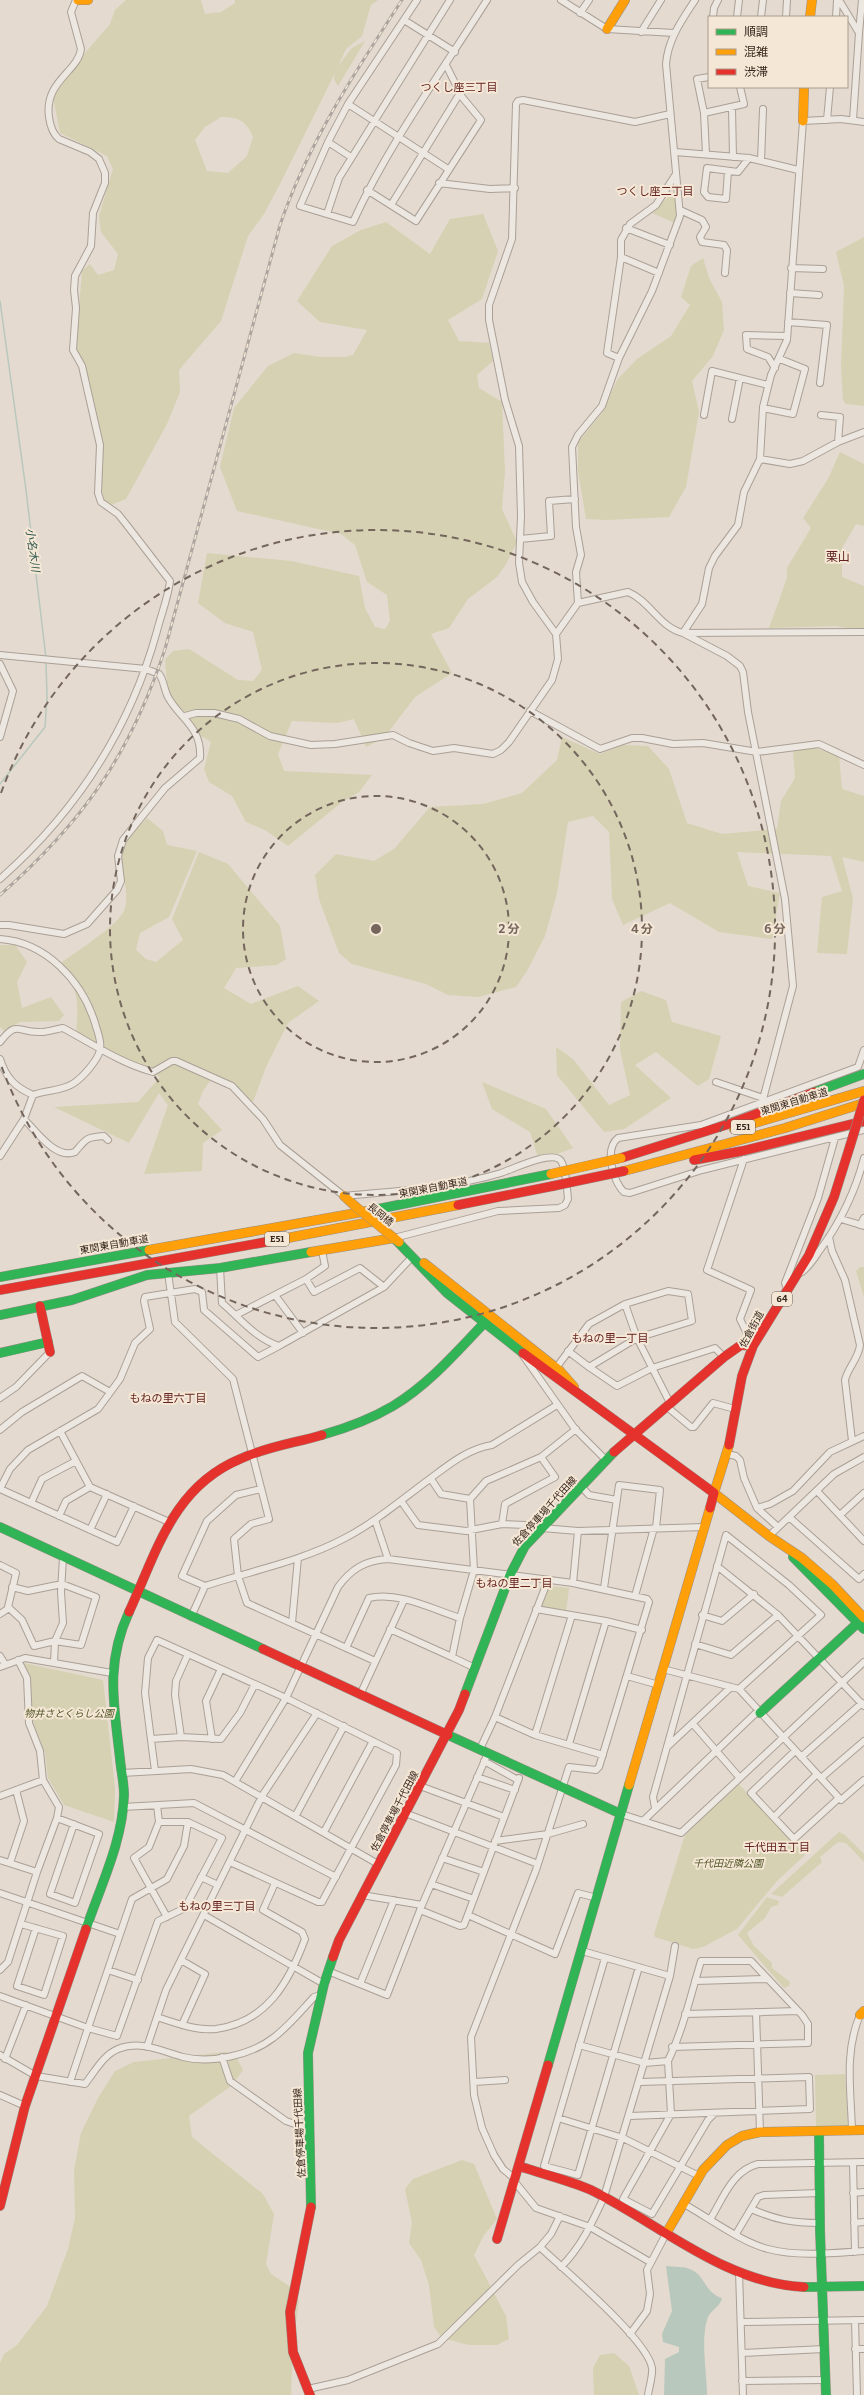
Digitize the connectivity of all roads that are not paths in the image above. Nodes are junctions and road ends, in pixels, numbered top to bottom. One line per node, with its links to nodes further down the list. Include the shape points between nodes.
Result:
1 (77, 0): 2 (main road); 100 (street, via 71,12 82,49 81,54 49,98 50,120 59,139 79,146 99,159 103,165 105,183 93,213 91,246 75,276 73,350 82,366 100,445 98,493 101,502 118,514 170,581)
2 (88, 0)
3 (417, 0): 25 (street)
4 (450, 0): 30 (street)
5 (487, 0): 31 (street)
6 (561, 0): 18 (street)
7 (589, 0): 18 (street)
8 (625, 0): 26 (main road)
9 (661, 0): 27 (street)
10 (695, 0): 28 (street)
11 (718, 0): 19 (street)
12 (739, 0): 20 (street)
13 (763, 0): 21 (street)
14 (787, 0): 22 (street)
15 (812, 0): 23 (main road)
16 (838, 0): 24 (street); 29 (street)
17 (862, 0): 29 (street)
18 (580, 14): 26 (street)
19 (713, 16)
20 (737, 16)
21 (762, 16)
22 (786, 16)
23 (810, 16)
24 (836, 16)
25 (404, 20): 30 (street); 39 (street)
26 (607, 29): 27 (street)
27 (641, 32): 28 (street)
28 (674, 33): 43 (street, via 666,64)
29 (859, 33): 32 (street)
30 (427, 35): 31 (street); 46 (street)
31 (455, 52): 33 (street)
32 (861, 56): 45 (street)
33 (446, 65): 38 (street); 49 (street)
34 (708, 77): 42 (street, via 697,80)
35 (740, 88): 40 (street, via 744,104)
36 (804, 88): 47 (main road)
37 (830, 88): 44 (street)
38 (460, 93): 52 (street); 58 (street, via 481,120)
39 (348, 104): 46 (street); 50 (street)
40 (732, 108): 42 (street); 55 (street)
41 (763, 109): 57 (street)
42 (704, 113): 53 (street)
43 (670, 114): 51 (street); 63 (street, via 635,122 549,104 518,101)
44 (827, 120): 45 (street); 47 (street)
45 (853, 120): 48 (street)
46 (373, 121): 49 (street); 54 (street)
47 (803, 121): 59 (street)
48 (864, 122)
49 (398, 137): 52 (street); 64 (street)
50 (328, 142): 54 (street); 67 (street, via 300,206)
51 (675, 152): 53 (street); 61 (street)
52 (423, 153): 58 (street); 65 (street)
53 (706, 154): 55 (street)
54 (351, 157): 67 (street, via 339,178)
55 (733, 157): 56 (street)
56 (749, 158): 57 (street); 60 (street, via 738,172)
57 (761, 161): 59 (street)
58 (448, 169): 62 (street)
59 (798, 170): 71 (street)
60 (728, 171): 60 (street, via 707,168 704,192 708,197 726,199)
61 (676, 174): 66 (street); 68 (street, via 656,205)
62 (439, 183): 63 (street, via 490,189); 65 (street, via 416,221)
63 (515, 188): 93 (street, via 512,238 489,305 489,320 505,400 519,446)
64 (367, 190): 65 (street); 67 (street, via 353,222)
65 (391, 205)
66 (680, 210): 69 (street); 74 (street, via 702,220 706,226 700,237 702,242 724,245 727,250)
67 (327, 214)
68 (626, 228): 69 (street); 70 (street, via 621,240)
69 (670, 245): 73 (street)
70 (621, 257): 73 (street); 79 (street, via 607,353)
71 (792, 268): 72 (street); 75 (street)
72 (824, 269)
73 (659, 273): 79 (street)
74 (725, 273)
75 (790, 293): 76 (street); 77 (street)
76 (819, 295)
77 (788, 322): 78 (street); 83 (street, via 826,326)
78 (787, 336): 80 (street); 81 (street, via 746,335 748,349 768,357)
79 (619, 358): 92 (street, via 602,406 584,427 572,447)
80 (780, 360): 81 (street); 85 (street, via 804,369 793,414)
81 (775, 368): 84 (street)
82 (740, 378): 84 (street); 87 (street, via 712,371); 88 (street)
83 (820, 383)
84 (768, 385): 85 (street)
85 (763, 408): 91 (street)
86 (821, 414): 90 (street, via 840,417)
87 (704, 415)
88 (732, 419)
89 (864, 432): 90 (street)
90 (838, 442): 91 (street, via 803,461 790,464)
91 (760, 459): 96 (street, via 744,492 738,525 715,556 709,568 702,604)
92 (575, 499): 93 (street, via 549,501 551,536); 94 (street, via 581,555 576,572)
93 (520, 539): 97 (street, via 519,563 524,587)
94 (578, 603): 96 (street, via 628,592 670,628); 97 (street)
95 (864, 632): 96 (street)
96 (683, 633): 104 (street, via 740,666)
97 (556, 634): 101 (street, via 558,659 552,680)
98 (0, 655): 100 (street)
99 (0, 664): 103 (street, via 13,691)
100 (146, 669): 102 (street, via 159,674 167,696); 106 (street, via 132,704 98,767 28,854)
101 (530, 711): 102 (street, via 509,742 492,754 454,748 433,751 392,735 311,745 276,738 239,719 214,713); 104 (street, via 600,749 632,738 642,738 673,744 703,743)
102 (185, 716): 107 (street, via 196,737 200,758 165,788 123,840 118,856 121,881 117,890 87,924 64,934)
103 (0, 737)
104 (757, 752): 105 (street, via 819,744); 117 (street, via 785,900 793,981 792,993)
105 (864, 765)
106 (0, 879)
107 (0, 925)
108 (0, 939): 110 (street, via 38,949 74,980 91,1011)
109 (0, 1042): 110 (street, via 7,1034 20,1028 38,1032 63,1028)
110 (100, 1049): 116 (street, via 98,1056 75,1083); 130 (street, via 114,1058 153,1072 176,1061 232,1086 263,1120 280,1145)
111 (864, 1050): 117 (street, via 858,1067)
112 (0, 1059): 116 (street, via 6,1076 18,1088)
113 (864, 1074): 126 (main road, via 732,1123)
114 (716, 1082): 117 (street)
115 (864, 1090): 126 (main road, 東関東自動車道 / E51, via 780,1117)
116 (33, 1095): 120 (street)
117 (762, 1100): 128 (street, via 701,1125 618,1138 614,1142 610,1156 616,1183 624,1192 630,1193)
118 (864, 1100): 140 (main road, 佐倉街道 / 64, bridge, via 820,1232)
119 (864, 1103): 129 (main road, E51, via 785,1128)
120 (24, 1118): 124 (street, via 49,1144 64,1154 75,1152 86,1138 104,1136); 125 (street)
121 (864, 1120): 129 (main road, via 742,1151)
122 (864, 1130): 123 (street)
123 (835, 1138): 128 (street); 145 (street, via 818,1198 785,1283)
124 (108, 1140)
125 (0, 1156)
126 (621, 1158): 141 (main road, 東関東自動車道 / E51, bridge, via 369,1211)
127 (864, 1158): 132 (street)
128 (744, 1159): 157 (street, via 707,1270 751,1290 740,1319)
129 (624, 1171): 144 (main road, E51, bridge, via 374,1222)
130 (344, 1196): 134 (main road, 長岡橋, bridge); 134 (street, via 449,1184 500,1173 548,1157 558,1158 563,1163 568,1199 559,1208 498,1211)
131 (864, 1218): 133 (street)
132 (841, 1219): 133 (street); 135 (street)
133 (862, 1226)
134 (394, 1238): 136 (main road); 137 (main road); 152 (main road)
135 (829, 1238): 140 (street, via 811,1263); 177 (street, via 845,1280 860,1345 852,1368 846,1372 845,1380)
136 (322, 1250): 138 (main road); 142 (street, via 324,1266)
137 (412, 1257): 143 (street); 152 (main road, via 447,1294)
138 (220, 1268): 139 (main road); 151 (street, via 222,1303)
139 (168, 1273): 146 (street); 149 (main road, via 147,1275 72,1300)
140 (799, 1274): 145 (main road, 佐倉街道 / 64)
141 (0, 1277)
142 (306, 1279): 143 (street, via 314,1292 360,1268); 147 (street)
143 (384, 1287): 153 (street)
144 (0, 1290)
145 (788, 1291): 157 (main road, 佐倉街道 / 64)
146 (171, 1293): 156 (street, via 195,1289 202,1292 204,1310 258,1357); 166 (street, via 145,1298 150,1329 134,1343 120,1379); 178 (street, via 174,1322 233,1379)
147 (275, 1295): 151 (street); 153 (street)
148 (625, 1304): 154 (street); 154 (street, via 668,1291 688,1294 692,1321); 158 (street, via 589,1324)
149 (40, 1306): 150 (main road); 155 (main road)
150 (0, 1315)
151 (236, 1315): 156 (street, via 255,1334)
152 (487, 1320): 160 (main road); 164 (main road); 178 (main road, via 438,1370 392,1407 334,1433)
153 (302, 1334): 156 (street)
154 (637, 1338): 163 (street); 165 (street)
155 (48, 1342): 159 (main road); 161 (main road)
156 (279, 1346)
157 (753, 1346): 162 (main road, 佐倉停車場千代田線, via 741,1346); 171 (main road, 佐倉街道 / 64)
158 (568, 1351): 163 (street); 164 (street)
159 (50, 1352): 167 (street, via 16,1387)
160 (522, 1352): 168 (main road); 170 (street)
161 (0, 1353)
162 (724, 1357): 165 (street, via 715,1348); 169 (main road, 佐倉停車場千代田線)
163 (589, 1367): 165 (street, via 616,1386)
164 (556, 1368): 168 (main road)
165 (652, 1368): 169 (street)
166 (110, 1392): 173 (street, via 82,1376 22,1412); 174 (street, via 98,1409)
167 (0, 1398)
168 (585, 1399): 175 (main road)
169 (668, 1404): 171 (street, via 691,1427 694,1427 713,1403); 175 (main road, 佐倉停車場千代田線)
170 (557, 1405): 172 (street); 184 (street, via 492,1445 481,1447 459,1458)
171 (735, 1409): 179 (main road, 佐倉街道 / 64)
172 (576, 1429): 180 (street); 182 (street)
173 (0, 1430)
174 (60, 1431): 183 (street); 187 (street, via 28,1450 10,1469)
175 (634, 1435): 182 (main road, 佐倉停車場千代田線); 190 (main road)
176 (864, 1436): 177 (street)
177 (852, 1441): 198 (street, via 830,1452 793,1491)
178 (251, 1453): 188 (street); 203 (main road, via 219,1468 200,1482 183,1500)
179 (726, 1454): 190 (main road, 佐倉街道 / 64); 198 (street, via 736,1456 740,1460 744,1478)
180 (541, 1457): 193 (street, via 486,1481); 204 (street, via 555,1477 505,1504)
181 (864, 1457): 189 (street, via 834,1474)
182 (606, 1460): 185 (main road, 佐倉停車場千代田線)
183 (76, 1461): 186 (street); 196 (street, via 42,1479)
184 (431, 1478): 193 (street, via 441,1494); 195 (street)
185 (581, 1486): 194 (street, via 589,1495); 212 (main road, 佐倉停車場千代田線)
186 (90, 1487): 192 (street); 199 (street, via 66,1501)
187 (0, 1489): 196 (street)
188 (261, 1489): 224 (street, via 269,1519 251,1524 234,1539); 228 (street, via 236,1496 207,1521 182,1576)
189 (817, 1491): 200 (street); 201 (street)
190 (714, 1493): 205 (main road, 佐倉街道); 214 (main road)
191 (864, 1493): 200 (street)
192 (107, 1494): 197 (street); 210 (street)
193 (470, 1499): 211 (street)
194 (617, 1500): 208 (street, via 619,1485 660,1490); 209 (street)
195 (400, 1501): 202 (street); 211 (street, via 418,1525)
196 (31, 1503): 199 (street)
197 (134, 1506): 203 (street); 210 (street, via 117,1542)
198 (758, 1508): 206 (street)
199 (59, 1516): 210 (street)
200 (840, 1516): 215 (street)
201 (789, 1517): 206 (street); 222 (street, via 859,1579)
202 (375, 1520): 217 (street, via 344,1538); 218 (street)
203 (170, 1522): 231 (main road)
204 (502, 1524): 211 (street); 212 (street, via 525,1525)
205 (704, 1527): 208 (street); 265 (main road, 佐倉街道)
206 (778, 1527): 214 (street)
207 (0, 1528): 216 (main road)
208 (655, 1528): 209 (street); 233 (street)
209 (613, 1529): 213 (street); 230 (street)
210 (90, 1530)
211 (472, 1530): 221 (street)
212 (540, 1530): 213 (street); 223 (main road, 佐倉停車場千代田線, via 525,1546)
213 (578, 1531): 226 (street)
214 (769, 1536): 244 (main road, via 802,1558 832,1584)
215 (863, 1538)
216 (63, 1556): 227 (street); 231 (main road)
217 (298, 1558): 224 (street); 245 (street)
218 (388, 1559): 221 (street); 248 (street, via 362,1565 344,1579)
219 (0, 1565): 229 (street, via 16,1573)
220 (717, 1566): 232 (street); 239 (street); 249 (street, via 726,1535 789,1585 821,1615)
221 (474, 1570): 223 (street); 242 (street)
222 (864, 1574)
223 (510, 1575): 225 (street); 264 (main road, 佐倉停車場千代田線)
224 (238, 1576): 228 (street); 245 (street, via 247,1603)
225 (548, 1580): 226 (street); 236 (street)
226 (573, 1583): 230 (street)
227 (62, 1584): 229 (street, via 28,1591); 250 (street, via 63,1622); 250 (street, via 96,1597 81,1645)
228 (205, 1586): 241 (street)
229 (12, 1587): 235 (street)
230 (604, 1588): 233 (street)
231 (138, 1590): 241 (main road); 266 (main road, via 120,1632)
232 (754, 1594): 239 (street, via 722,1621); 240 (street)
233 (635, 1596): 247 (street, via 649,1602)
234 (404, 1600): 242 (street); 246 (street); 252 (street, via 381,1595 369,1598)
235 (9, 1608): 237 (street); 250 (street, via 22,1620 34,1646)
236 (536, 1610): 238 (street); 279 (street)
237 (0, 1614)
238 (572, 1615): 243 (street); 283 (street)
239 (702, 1615): 251 (street)
240 (778, 1615): 249 (street); 251 (street, via 731,1655)
241 (191, 1616): 263 (main road)
242 (460, 1618): 255 (street)
243 (606, 1621): 247 (street); 290 (street)
244 (863, 1621): 256 (main road)
245 (292, 1623): 248 (street)
246 (390, 1629): 255 (street); 258 (street)
247 (642, 1630): 268 (street)
248 (315, 1634): 252 (street); 263 (street)
249 (799, 1635): 256 (street); 273 (street)
250 (55, 1641): 259 (street)
251 (695, 1644): 267 (street)
252 (346, 1648): 258 (street)
253 (188, 1654): 262 (street); 284 (street, via 176,1681 175,1695); 286 (street, via 157,1640 149,1656 145,1693)
254 (0, 1656): 261 (street)
255 (452, 1657): 264 (street)
256 (821, 1658): 269 (street); 277 (main road)
257 (18, 1660): 259 (street, via 25,1658); 261 (street); 302 (street, via 27,1678 29,1723 40,1751)
258 (375, 1661): 274 (street)
259 (54, 1662): 266 (street)
260 (864, 1662): 269 (street)
261 (2, 1666)
262 (221, 1668): 270 (street); 287 (street, via 206,1701)
263 (300, 1668): 274 (main road); 275 (street)
264 (475, 1668): 282 (main road, 佐倉停車場千代田線)
265 (664, 1669): 267 (street); 271 (main road, 佐倉街道)
266 (112, 1673): 298 (main road)
267 (687, 1675): 272 (street); 291 (street)
268 (626, 1676): 271 (street); 294 (street)
269 (842, 1681): 276 (street); 285 (street)
270 (254, 1684): 275 (street); 287 (street, via 240,1713 224,1737)
271 (659, 1685): 317 (main road, 佐倉街道)
272 (731, 1687): 273 (street); 280 (street)
273 (739, 1689): 277 (street)
274 (360, 1695): 282 (main road)
275 (286, 1698): 278 (street); 303 (street)
276 (863, 1705): 296 (street)
277 (759, 1712): 285 (street); 292 (street)
278 (318, 1713): 281 (street); 310 (street)
279 (495, 1717): 283 (street); 295 (street)
280 (693, 1724): 291 (street); 292 (street)
281 (344, 1726): 288 (street); 318 (street)
282 (447, 1734): 295 (main road); 305 (main road, 佐倉停車場千代田線)
283 (535, 1735): 290 (street)
284 (181, 1737): 286 (street); 287 (street)
285 (782, 1738): 293 (street); 301 (street)
286 (151, 1739): 297 (street)
287 (212, 1739)
288 (373, 1741): 328 (street); 332 (street, via 398,1753 396,1765)
289 (864, 1742): 299 (street)
290 (568, 1744): 294 (street)
291 (667, 1747): 315 (street, via 653,1797)
292 (717, 1751): 301 (street); 315 (street)
293 (795, 1751): 296 (street); 319 (street, via 751,1793)
294 (603, 1754): 306 (street, via 596,1770 569,1767)
295 (484, 1755): 300 (street); 306 (main road); 308 (street, via 519,1779)
296 (801, 1757): 299 (street)
297 (155, 1771): 298 (street); 303 (street, via 203,1770)
298 (122, 1773): 314 (main road)
299 (819, 1776): 311 (street); 319 (street)
300 (477, 1777): 308 (street); 312 (street)
301 (740, 1777): 322 (street, via 680,1833)
302 (43, 1780): 307 (street); 321 (street, via 58,1807)
303 (236, 1780): 310 (street)
304 (864, 1780): 311 (street, via 841,1800)
305 (420, 1786): 312 (street); 316 (main road, 佐倉停車場千代田線)
306 (562, 1787): 317 (main road); 330 (street)
307 (16, 1790): 309 (street); 336 (street, via 24,1821)
308 (514, 1790): 320 (street)
309 (0, 1796)
310 (262, 1796): 318 (street); 327 (street)
311 (839, 1798): 319 (street, via 794,1839)
312 (466, 1802): 320 (street); 329 (street)
313 (157, 1805): 314 (street); 323 (street); 327 (street, via 194,1804)
314 (124, 1807): 358 (main road, via 115,1847)
315 (654, 1808): 322 (street)
316 (405, 1813): 329 (street); 337 (main road, 佐倉停車場千代田線)
317 (621, 1814): 322 (street); 349 (main road, 佐倉街道)
318 (296, 1815): 328 (street)
319 (774, 1816)
320 (504, 1817): 331 (street)
321 (57, 1818): 325 (street); 339 (street)
322 (643, 1821)
323 (159, 1822): 324 (street); 346 (street, via 149,1847 134,1858)
324 (188, 1822): 341 (street, via 222,1838); 346 (street, via 184,1846 167,1878)
325 (74, 1824): 325 (street, via 100,1834 75,1903 50,1894)
326 (583, 1824): 330 (street)
327 (246, 1830): 335 (street); 342 (street)
328 (324, 1832): 332 (street)
329 (453, 1832): 331 (street); 333 (street)
330 (548, 1834): 331 (street); 338 (street)
331 (494, 1844): 338 (street); 340 (street)
332 (351, 1848): 337 (street); 342 (street)
333 (442, 1858): 340 (street); 344 (street)
334 (0, 1860): 336 (street)
335 (230, 1862): 343 (street); 345 (street)
336 (10, 1863): 339 (street)
337 (378, 1864): 348 (main road, 佐倉停車場千代田線)
338 (538, 1864): 361 (street)
339 (37, 1872): 352 (street)
340 (484, 1872): 350 (street)
341 (201, 1877): 345 (street); 356 (street, via 185,1908)
342 (336, 1877): 343 (street, via 320,1902)
343 (275, 1883): 367 (street, via 263,1910 305,1936)
344 (431, 1884): 350 (street); 353 (street)
345 (218, 1885): 354 (street)
346 (151, 1888): 356 (street); 360 (street, via 132,1899)
347 (0, 1894): 352 (street)
348 (362, 1895): 351 (street); 370 (main road, 佐倉停車場千代田線, via 339,1940)
349 (597, 1898): 361 (street, via 578,1893 555,1954); 363 (main road, 佐倉街道)
350 (474, 1899): 355 (street)
351 (394, 1900): 353 (street); 376 (street)
352 (27, 1903): 357 (street); 358 (street)
353 (421, 1907): 355 (street, via 460,1926 464,1925); 376 (street, via 387,1995)
354 (204, 1915): 365 (street); 367 (street)
355 (468, 1915): 361 (street)
356 (167, 1917): 373 (street, via 158,1921)
357 (21, 1924): 359 (street); 368 (street, via 8,1962)
358 (87, 1924): 360 (street); 384 (main road)
359 (36, 1928): 359 (street, via 63,1936 44,1995 17,1986)
360 (120, 1934): 369 (street)
361 (511, 1935): 402 (street, via 471,2037)
362 (675, 1946): 371 (street)
363 (582, 1951): 364 (street); 422 (main road, 佐倉街道)
364 (605, 1958): 366 (street); 388 (street)
365 (181, 1960): 385 (street, via 166,1990); 386 (street, via 205,1974)
366 (639, 1967): 371 (street); 392 (street)
367 (294, 1968): 375 (street); 386 (street, via 284,1986 253,2017 217,2029)
368 (0, 1970)
369 (108, 1970): 373 (street); 387 (street)
370 (328, 1971): 375 (main road, 佐倉停車場千代田線); 376 (street)
371 (670, 1976): 396 (street)
372 (768, 1979): 374 (street); 374 (street, via 751,1961 701,1961); 380 (street)
373 (138, 1980): 387 (street, via 117,2036)
374 (695, 1981): 383 (street)
375 (324, 1984): 377 (main road, 佐倉停車場千代田線)
376 (360, 1984)
377 (321, 1995): 394 (street, via 314,1997 272,2040 242,2053); 411 (main road, 佐倉停車場千代田線, via 308,2053)
378 (0, 1996): 379 (street)
379 (26, 2005): 384 (street); 393 (street)
380 (798, 2011): 381 (street); 389 (street, via 808,2024 808,2043)
381 (756, 2012): 383 (street); 389 (street)
382 (862, 2013): 413 (street, via 852,2037 849,2053)
383 (685, 2014): 391 (street)
384 (57, 2016): 387 (street); 397 (main road)
385 (157, 2017): 386 (street); 390 (street)
386 (182, 2025)
387 (88, 2028): 401 (street)
388 (580, 2045): 392 (street); 410 (street)
389 (757, 2045): 391 (street); 398 (street)
390 (147, 2047): 394 (street, via 185,2058); 401 (street, via 136,2046 117,2050 100,2063 84,2084)
391 (672, 2047): 395 (street)
392 (614, 2054): 396 (street); 412 (street)
393 (3, 2057): 397 (street)
394 (222, 2058): 411 (street, via 230,2081 286,2121)
395 (668, 2061): 396 (street); 400 (street)
396 (645, 2063): 403 (street)
397 (36, 2076): 401 (street); 405 (main road)
398 (758, 2078): 400 (street); 406 (street); 406 (street, via 809,2077 810,2110)
399 (505, 2080): 402 (street)
400 (669, 2081): 403 (street); 408 (street)
401 (70, 2082)
402 (474, 2082): 425 (street, via 476,2103 487,2144 503,2169)
403 (640, 2082): 409 (street)
404 (0, 2095): 405 (street)
405 (25, 2106): 431 (main road)
406 (760, 2111): 407 (street); 416 (street)
407 (715, 2113): 408 (street); 423 (street, via 708,2120)
408 (671, 2114): 409 (street); 418 (street)
409 (630, 2116): 417 (street)
410 (558, 2118): 412 (street); 412 (street, via 544,2166 578,2175)
411 (309, 2129): 464 (main road, 佐倉停車場千代田線, via 312,2203 290,2318 293,2352)
412 (592, 2129): 417 (street)
413 (852, 2130): 414 (main road); 415 (main road)
414 (864, 2130)
415 (819, 2131): 416 (main road); 420 (main road)
416 (760, 2132): 424 (main road, via 745,2134 728,2143 719,2150)
417 (623, 2138): 418 (street); 429 (street)
418 (649, 2152): 423 (street); 423 (street, via 624,2199 652,2214)
419 (864, 2162): 421 (street)
420 (818, 2163): 421 (street); 427 (main road); 434 (street, via 747,2166 733,2181)
421 (853, 2163): 428 (street)
422 (519, 2166): 425 (main road, 佐倉街道); 429 (main road, via 574,2183)
423 (680, 2167): 424 (street)
424 (699, 2176): 430 (main road)
425 (514, 2180): 433 (street, via 536,2208); 441 (main road, 佐倉街道)
426 (864, 2192): 428 (street)
427 (819, 2193): 432 (street, via 764,2195 758,2197); 437 (main road)
428 (853, 2193): 436 (street)
429 (604, 2197): 438 (street); 439 (main road)
430 (684, 2204): 434 (street); 439 (main road)
431 (0, 2206)
432 (751, 2208): 437 (street, via 791,2223); 440 (street)
433 (560, 2216): 438 (street); 442 (street, via 551,2234)
434 (711, 2218): 440 (street)
435 (864, 2222): 436 (street)
436 (854, 2223): 445 (street)
437 (820, 2224): 444 (main road)
438 (590, 2227): 446 (street); 447 (street, via 574,2255)
439 (667, 2232): 446 (street); 448 (main road)
440 (736, 2234): 444 (street, via 769,2249)
441 (497, 2239)
442 (540, 2247): 447 (street); 464 (street, via 518,2265 438,2344 348,2380)
443 (864, 2251): 445 (street)
444 (820, 2252): 445 (street); 449 (main road)
445 (855, 2252)
446 (650, 2262): 455 (street, via 647,2270 650,2294 648,2311)
447 (561, 2267): 455 (street)
448 (739, 2272): 449 (main road, via 770,2283); 454 (street)
449 (823, 2286): 450 (main road); 453 (main road)
450 (864, 2286)
451 (855, 2320): 452 (street); 453 (street); 458 (street)
452 (864, 2320)
453 (823, 2321): 454 (street); 457 (main road)
454 (741, 2322): 459 (street)
455 (630, 2334): 465 (street, via 649,2359 652,2369)
456 (864, 2348): 458 (street)
457 (824, 2349): 459 (street); 462 (main road)
458 (856, 2349): 460 (street)
459 (742, 2353): 463 (street)
460 (856, 2379): 461 (street); 468 (street)
461 (864, 2379)
462 (825, 2380): 463 (street); 467 (main road)
463 (742, 2381): 466 (street)
464 (309, 2392)
465 (648, 2395)
466 (743, 2395)
467 (826, 2395)
468 (856, 2395)

